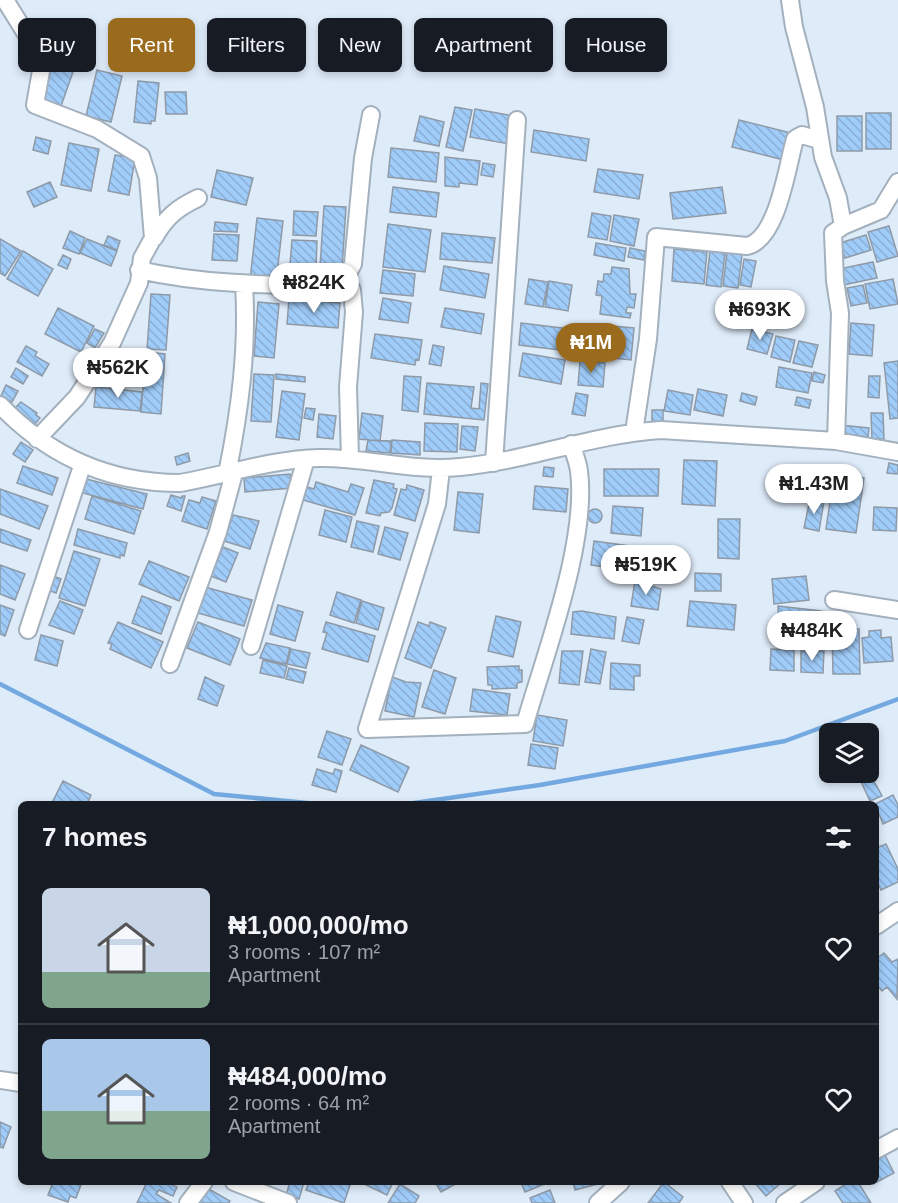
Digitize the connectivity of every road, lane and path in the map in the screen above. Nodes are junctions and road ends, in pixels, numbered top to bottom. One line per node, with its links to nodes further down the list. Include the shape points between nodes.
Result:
1 (5, 0): 9 (street, via 28,37 44,54 35,105 97,129 141,156 148,178)
2 (790, 0): 5 (street)
3 (371, 115): 12 (street, via 353,264)
4 (517, 120): 21 (street)
5 (819, 140): 8 (street); 14 (street, via 802,135 795,140 781,195 758,242 747,246 656,237 648,339)
6 (898, 182): 8 (street, via 881,210)
7 (198, 198): 9 (street, via 177,208)
8 (843, 226): 16 (street, via 833,233 840,313)
9 (153, 238): 10 (street)
10 (139, 270): 11 (street, via 176,278); 15 (street, via 139,283 112,343 77,397)
11 (244, 284): 12 (street); 24 (street, via 245,363)
12 (341, 286): 20 (street, via 352,290 354,300 348,387)
13 (1, 408): 15 (street)
14 (634, 432): 16 (street, via 731,432); 17 (street)
15 (37, 439): 22 (street)
16 (836, 441): 18 (street)
17 (571, 444): 21 (street); 23 (street, via 579,468 578,525 562,599 525,724 368,729 437,504)
18 (898, 452)
19 (306, 459): 20 (street); 24 (street); 28 (street)
20 (350, 459): 23 (street)
21 (494, 463): 23 (street)
22 (82, 466): 24 (street, via 134,480 163,483); 27 (street)
23 (441, 469)
24 (230, 473): 29 (street, via 218,532)
25 (834, 600): 26 (street)
26 (898, 610)
27 (28, 630)
28 (251, 646)
29 (170, 664)
30 (898, 911): 31 (street)
31 (879, 924)
32 (0, 1080): 33 (street)
33 (18, 1083)
34 (898, 1138): 35 (street)
35 (879, 1148)
36 (202, 1185): 41 (street)
37 (242, 1185): 42 (street)
38 (618, 1185): 43 (street)
39 (732, 1185): 44 (street)
40 (812, 1185): 45 (street)
41 (188, 1203)
42 (288, 1203)
43 (598, 1203)
44 (744, 1203)
45 (785, 1203)

